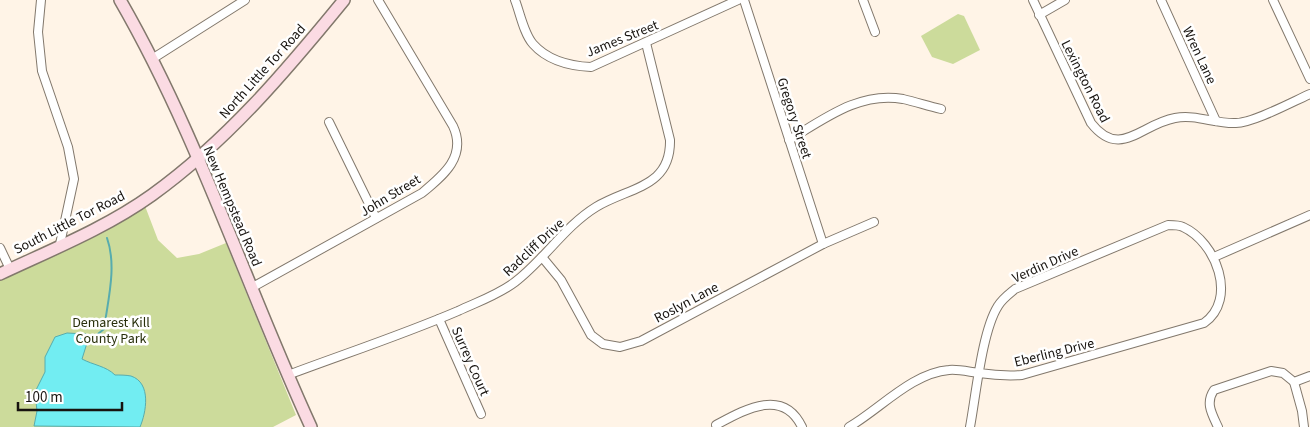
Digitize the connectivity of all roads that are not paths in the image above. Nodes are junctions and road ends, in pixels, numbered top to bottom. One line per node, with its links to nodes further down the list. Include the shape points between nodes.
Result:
1 (41, 0): 28 (street, via 38,32 42,71 68,147 74,180)
2 (120, 0): 17 (street, New Hempstead Road)
3 (244, 0): 17 (street)
4 (344, 0): 24 (street, North Little Tor Road, via 262,98)
5 (378, 0): 26 (street, John Street, via 459,138 456,154 445,174 422,192)
6 (515, 0): 16 (street, James Street, via 532,44 568,66 591,67)
7 (738, 0): 16 (street, James Street)
8 (744, 0): 23 (street, Gregory Street)
9 (863, 0): 15 (street)
10 (1033, 0): 14 (street, Lexington Road)
11 (1065, 0): 14 (street)
12 (1161, 0): 21 (street, Wren Lane)
13 (1273, 0): 18 (street)
14 (1039, 15): 21 (street, Lexington Road, via 1091,123 1102,137 1117,141 1173,118)
15 (875, 32)
16 (646, 43): 31 (street, Radcliff Drive, via 670,140 667,165 659,176 645,185 596,208 581,219)
17 (152, 59): 24 (street, New Hempstead Road)
18 (1310, 79)
19 (1310, 94): 21 (street, Lexington Road, via 1237,124)
20 (941, 109): 23 (street, via 902,99 863,100)
21 (1216, 121)
22 (329, 122): 26 (street)
23 (789, 140): 29 (street, Gregory Street)
24 (198, 158): 28 (street, South Little Tor Road, via 131,208); 34 (street, New Hempstead Road)
25 (1310, 215): 32 (street)
26 (376, 218): 34 (street, John Street)
27 (874, 222): 29 (street, Roslyn Lane)
28 (60, 244): 33 (street, South Little Tor Road)
29 (823, 244): 31 (street, Roslyn Lane, via 641,341 620,347 603,344 591,335 561,280)
30 (0, 248): 33 (street)
31 (542, 257): 35 (street, Radcliff Drive, via 515,282 497,293)
32 (1214, 257): 36 (street, Eberling Drive, via 1222,293 1217,312 1204,323 1022,375); 36 (street, Verdin Drive, via 1195,234 1182,227 1168,225 1015,290 999,304 990,321)
33 (5, 271)
34 (251, 288): 37 (street, New Hempstead Road)
35 (439, 319): 37 (street, Radcliff Drive); 40 (street, Surrey Court)
36 (980, 374): 44 (street, Eberling Drive, via 949,370 920,377); 45 (street, Verdin Drive)
37 (288, 375): 42 (street, New Hempstead Road)
38 (1310, 376): 39 (street)
39 (1294, 382): 46 (street, via 1283,373 1271,371 1214,390 1209,398 1209,408); 47 (street)
40 (481, 414)
41 (716, 425): 43 (street, via 751,407 769,404 787,408)
42 (311, 427)
43 (802, 427)
44 (849, 427)
45 (970, 427)
46 (1218, 427)
47 (1304, 427)

